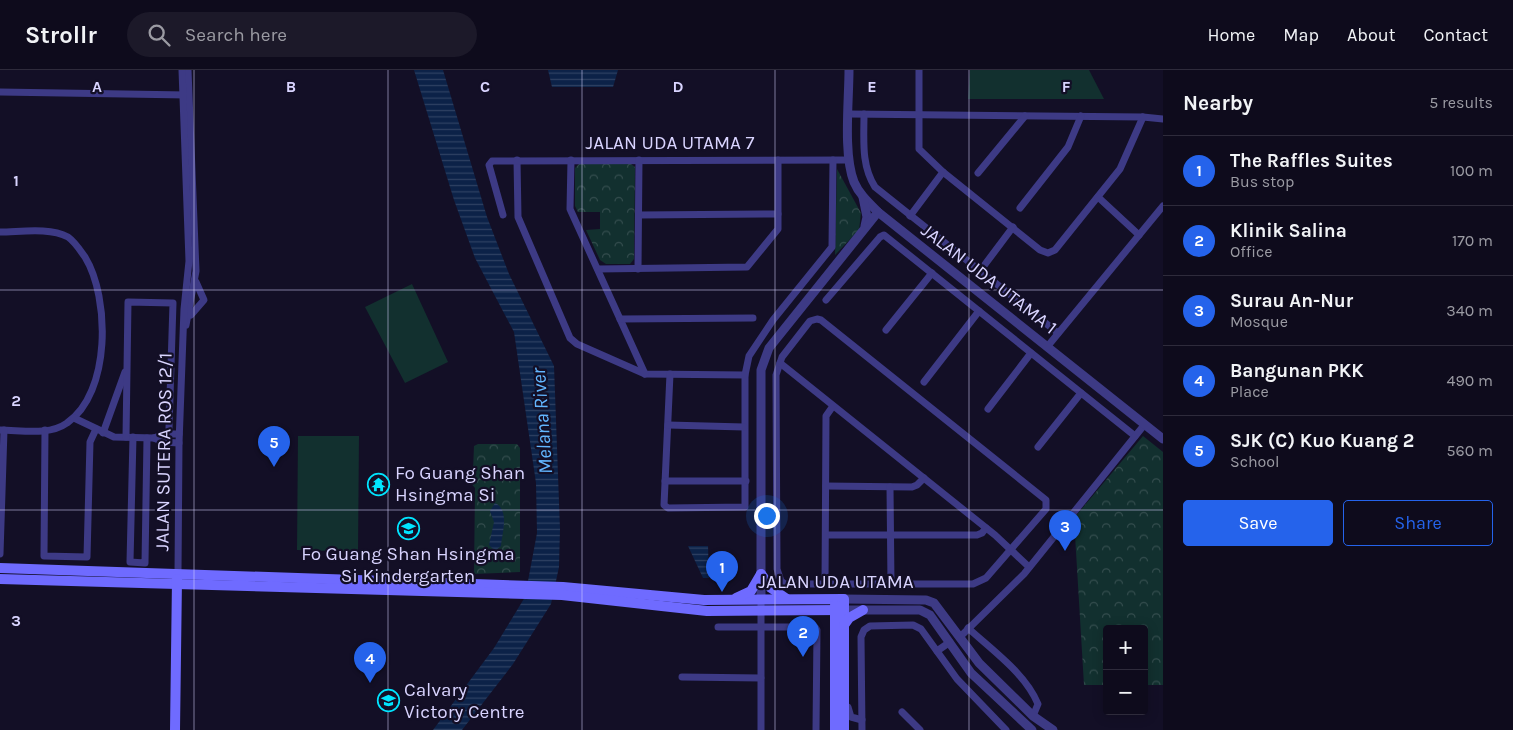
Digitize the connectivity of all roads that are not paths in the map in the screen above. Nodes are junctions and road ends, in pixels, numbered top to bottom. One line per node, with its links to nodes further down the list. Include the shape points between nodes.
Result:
1 (182, 70): 6 (street)
2 (188, 70): 6 (street)
3 (849, 70): 7 (street, JALAN UDA UTAMA 1)
4 (919, 70): 9 (street)
5 (0, 92): 6 (street)
6 (186, 95): 20 (street)
7 (849, 114): 8 (street); 19 (street, JALAN UDA UTAMA 1)
8 (864, 114): 9 (street); 31 (street, via 867,174 880,192)
9 (918, 115): 10 (street); 21 (street, via 919,149)
10 (1025, 116): 11 (street); 22 (street)
11 (1081, 116): 12 (street); 26 (street, via 1068,147)
12 (1143, 116): 13 (street); 24 (street, via 1120,169)
13 (1163, 119)
14 (517, 160): 15 (street, JALAN UDA UTAMA 7); 29 (street, JALAN UDA UTAMA 7, via 492,161 488,165); 55 (street, via 518,217 570,338)
15 (571, 160): 16 (street, JALAN UDA UTAMA 7); 37 (street, via 570,209)
16 (639, 160): 17 (street, JALAN UDA UTAMA 7); 30 (street)
17 (778, 160): 18 (street, JALAN UDA UTAMA 7); 28 (street)
18 (834, 160): 19 (street, JALAN UDA UTAMA 7); 57 (street, via 832,247 753,349)
19 (849, 160): 23 (street, JALAN UDA UTAMA 1, via 855,184)
20 (188, 164): 41 (street); 42 (street)
21 (943, 172): 31 (street); 33 (street)
22 (978, 173)
23 (862, 196): 27 (street, JALAN UDA UTAMA 1); 34 (street, via 867,217)
24 (1098, 197): 33 (street, via 1048,254); 36 (street)
25 (1163, 206): 36 (street)
26 (1020, 208)
27 (878, 212): 32 (street, JALAN UDA UTAMA 1); 34 (street)
28 (778, 214): 30 (street); 38 (street, via 778,229 747,268)
29 (503, 215)
30 (639, 215): 38 (street)
31 (910, 216): 39 (street)
32 (895, 226): 34 (street, via 880,222); 51 (street, JALAN UDA UTAMA 1)
33 (1013, 227): 39 (street)
34 (864, 229): 90 (street, via 775,340 761,370)
35 (0, 232): 62 (street, via 51,232 67,237 80,249 93,271 101,296 102,342 97,377)
36 (1139, 234): 50 (street)
37 (598, 269): 38 (street); 46 (street)
38 (638, 269)
39 (980, 271): 50 (street)
40 (932, 273): 43 (street, via 884,236 880,237); 44 (street); 48 (street)
41 (195, 280): 42 (street); 47 (street, via 204,300)
42 (189, 300): 47 (street, JALAN SUTERA ROS 12/1); 49 (street, JALAN SUTERA ROS 12/1)
43 (826, 300)
44 (979, 312): 52 (street); 58 (street)
45 (753, 318): 46 (street)
46 (620, 319): 55 (street)
47 (188, 320): 49 (street, JALAN SUTERA ROS 12/1)
48 (886, 330)
49 (184, 332): 70 (street, JALAN SUTERA ROS 12/1)
50 (1058, 333): 51 (street)
51 (1047, 347): 63 (street, JALAN UDA UTAMA 1)
52 (1031, 353): 59 (street); 61 (street)
53 (780, 362): 60 (street); 85 (street, via 810,321 822,320 1039,492 1046,500 1046,509); 93 (street, via 776,375 778,576 785,584)
54 (127, 367): 66 (street, JALAN SUTERA ROS 12/1, via 128,302 173,302); 69 (street); 72 (street)
55 (645, 374): 56 (street)
56 (670, 374): 57 (street); 64 (street)
57 (745, 375): 65 (street)
58 (924, 382)
59 (1081, 392): 71 (street); 76 (street)
60 (833, 406): 77 (street); 80 (street, via 826,416)
61 (988, 409)
62 (74, 418): 68 (street); 69 (street)
63 (1145, 424): 71 (street); 74 (street, JALAN UDA UTAMA 1)
64 (668, 425): 65 (street); 78 (street)
65 (744, 427): 79 (street)
66 (170, 428)
67 (2, 430): 68 (street); 86 (street)
68 (45, 430): 69 (street, via 44,556 87,557 90,442)
69 (99, 431): 72 (street, via 114,437)
70 (179, 434): 73 (street); 75 (street, JALAN SUTERA ROS 12/1)
71 (1135, 436): 87 (street)
72 (129, 437): 73 (street); 73 (street, via 130,562 145,563)
73 (151, 438): 75 (street)
74 (1163, 439)
75 (179, 443): 89 (street, JALAN SUTERA ROS 12/1)
76 (1038, 447)
77 (924, 478): 81 (street, via 917,485); 82 (street)
78 (665, 481): 79 (street); 79 (street, via 663,499 668,508 745,507)
79 (746, 481)
80 (826, 486): 81 (street); 83 (street)
81 (890, 487): 84 (street)
82 (986, 528): 84 (street, via 977,535); 85 (street)
83 (826, 535): 84 (street); 93 (street)
84 (890, 535): 94 (street)
85 (1011, 550): 87 (street); 94 (street, via 989,576 977,583)
86 (0, 554)
87 (1029, 567): 107 (street)
88 (0, 568): 89 (main road)
89 (178, 573): 92 (main road); 95 (main road)
90 (761, 574): 98 (main road, via 751,590); 99 (main road, via 770,588); 100 (street)
91 (0, 579): 92 (main road)
92 (177, 584): 95 (main road); 117 (main road)
93 (826, 584): 94 (street)
94 (891, 584)
95 (521, 590): 96 (main road)
96 (563, 591): 98 (main road, JALAN UDA UTAMA); 100 (main road, JALAN UDA UTAMA, via 706,611)
97 (839, 599): 99 (main road, JALAN UDA UTAMA); 102 (main road); 108 (street, JALAN UDA UTAMA, via 926,600 940,608)
98 (731, 600): 100 (main road, JALAN UDA UTAMA)
99 (787, 600): 100 (main road, JALAN UDA UTAMA)
100 (761, 605): 101 (main road, JALAN UDA UTAMA); 105 (street)
101 (816, 610): 102 (main road, JALAN UDA UTAMA); 104 (main road)
102 (839, 610): 103 (street, JALAN UDA UTAMA); 104 (main road)
103 (863, 610): 104 (main road); 109 (street, JALAN UDA UTAMA, via 925,612)
104 (839, 624): 112 (main road); 120 (main road)
105 (761, 626): 106 (street); 113 (street); 119 (street, via 815,627)
106 (718, 627)
107 (968, 628): 108 (street); 115 (street, via 1015,672 1034,695 1038,704)
108 (960, 636): 115 (street, JALAN UDA UTAMA, via 979,663)
109 (950, 642): 110 (street); 126 (street, JALAN UDA UTAMA, via 971,673)
110 (937, 651): 116 (street, via 913,625 870,626 864,630); 125 (street, via 957,679)
111 (682, 676): 113 (street)
112 (844, 677): 116 (street, via 848,714); 121 (main road)
113 (761, 678): 118 (street)
114 (902, 712): 124 (street)
115 (1032, 716): 127 (street, JALAN UDA UTAMA)
116 (862, 720): 122 (street, via 849,725); 123 (street)
117 (175, 730)
118 (761, 730)
119 (816, 730)
120 (835, 730)
121 (844, 730)
122 (848, 730)
123 (862, 730)
124 (920, 730)
125 (1006, 730)
126 (1032, 730)
127 (1052, 730)

